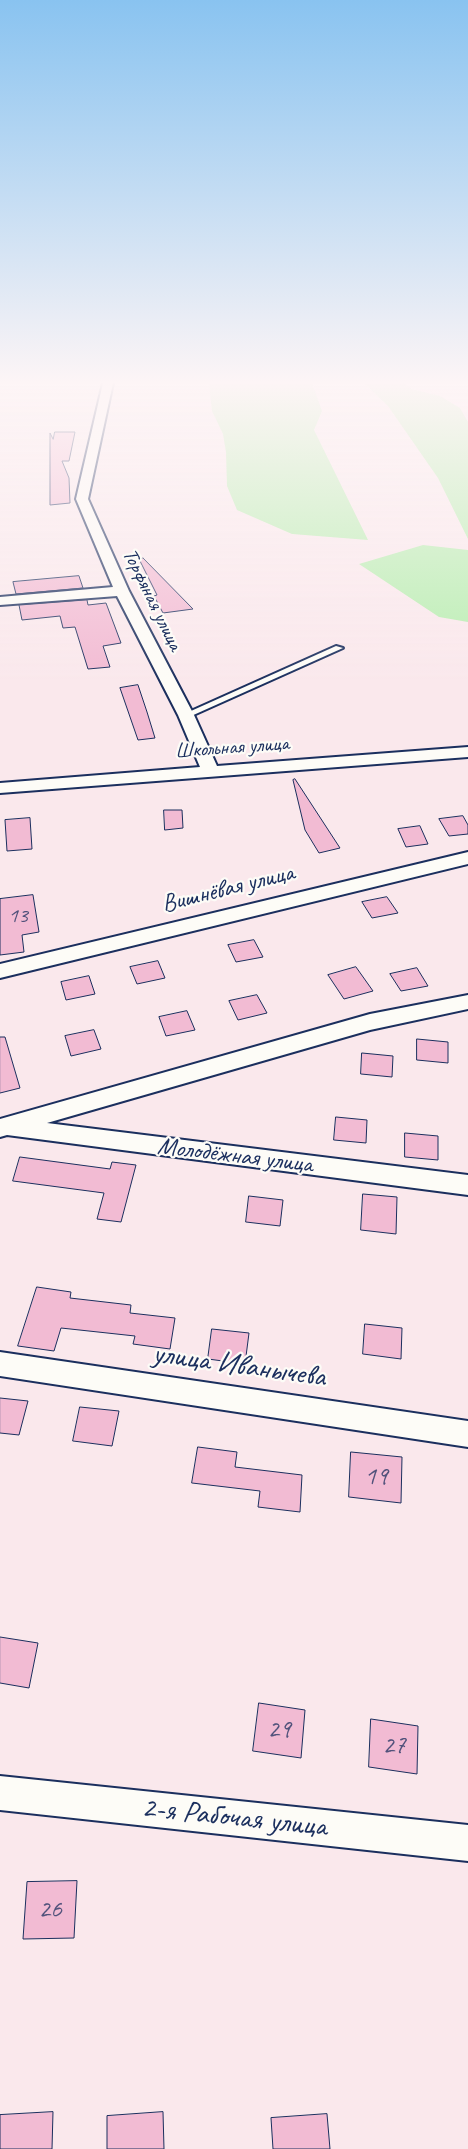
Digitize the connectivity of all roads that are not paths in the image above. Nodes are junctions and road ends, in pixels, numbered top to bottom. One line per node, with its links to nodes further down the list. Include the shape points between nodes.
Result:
1 (85, 483): 2 (street, Торфяная улица, via 82,499)
2 (122, 591): 3 (street); 5 (street, Торфяная улица)
3 (0, 601)
4 (339, 648): 5 (lane)
5 (186, 715): 7 (street, Торфяная улица)
6 (468, 752): 7 (street, Школьная улица)
7 (210, 772): 8 (street, Школьная улица)
8 (0, 788)
9 (468, 858): 10 (street, Вишнёвая улица)
10 (0, 970)
11 (468, 1002): 12 (street, via 370,1022)
12 (1, 1127): 13 (street, Молодёжная улица)
13 (468, 1184)
14 (0, 1364): 15 (street, улица Иванычева)
15 (468, 1434)
16 (0, 1793): 17 (street, 2-я Рабочая улица)
17 (468, 1843)

